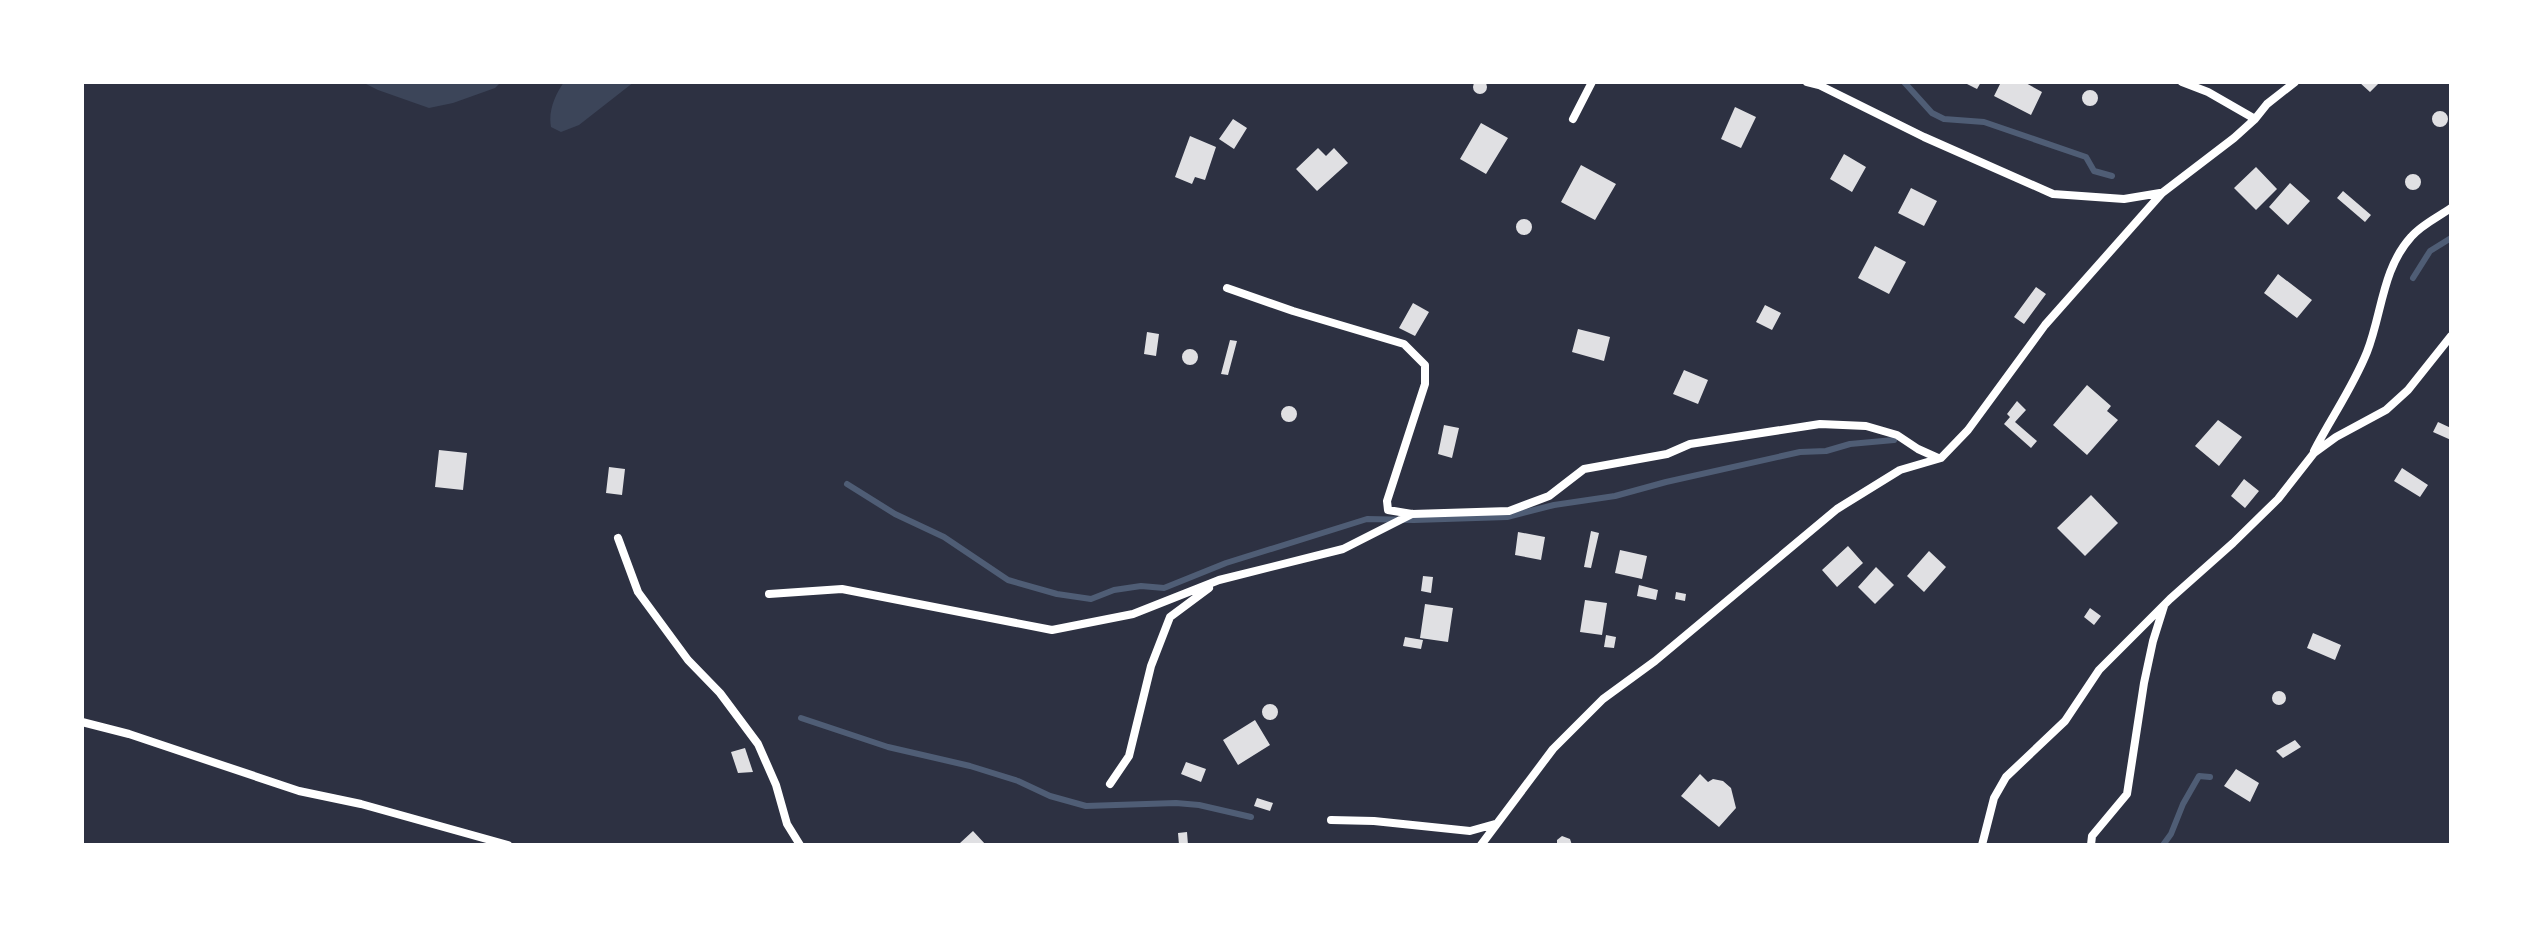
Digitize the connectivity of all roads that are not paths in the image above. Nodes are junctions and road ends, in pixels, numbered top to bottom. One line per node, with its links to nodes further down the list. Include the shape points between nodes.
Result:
1 (1592, 82): 5 (street)
2 (1807, 82): 7 (street, via 2053,194 2124,199)
3 (2182, 82): 6 (street)
4 (2295, 82): 6 (street)
5 (1573, 119)
6 (2255, 119): 7 (street)
7 (2162, 193): 12 (street, via 2045,325 1968,430)
8 (2451, 208): 11 (street, via 2413,234 2389,270 2368,350)
9 (1227, 288): 13 (street, via 1404,344 1417,354 1425,365 1425,384 1387,501 1388,510)
10 (2451, 336): 11 (street, via 2386,410)
11 (2314, 453): 17 (street, via 2267,510)
12 (1938, 459): 13 (street, via 1897,435 1866,426 1820,424 1690,444 1667,454 1584,469 1549,496 1509,511); 21 (street, via 1900,470 1837,509 1603,699 1553,749)
13 (1412, 514): 15 (street, via 1343,549)
14 (618, 538): 24 (street, via 638,592 758,744)
15 (1219, 580): 16 (street, via 1133,614 1052,630 842,589); 19 (street, via 1170,617 1151,666 1129,756)
16 (769, 594)
17 (2165, 604): 25 (street, via 2099,670 2065,721 2006,777 1994,798); 26 (street, via 2144,683 2127,794 2092,836)
18 (82, 722): 23 (street, via 299,791)
19 (1110, 784)
20 (1331, 820): 21 (street, via 1470,831)
21 (1496, 824): 22 (street)
22 (1481, 844)
23 (508, 845)
24 (800, 845)
25 (1982, 845)
26 (2091, 845)

